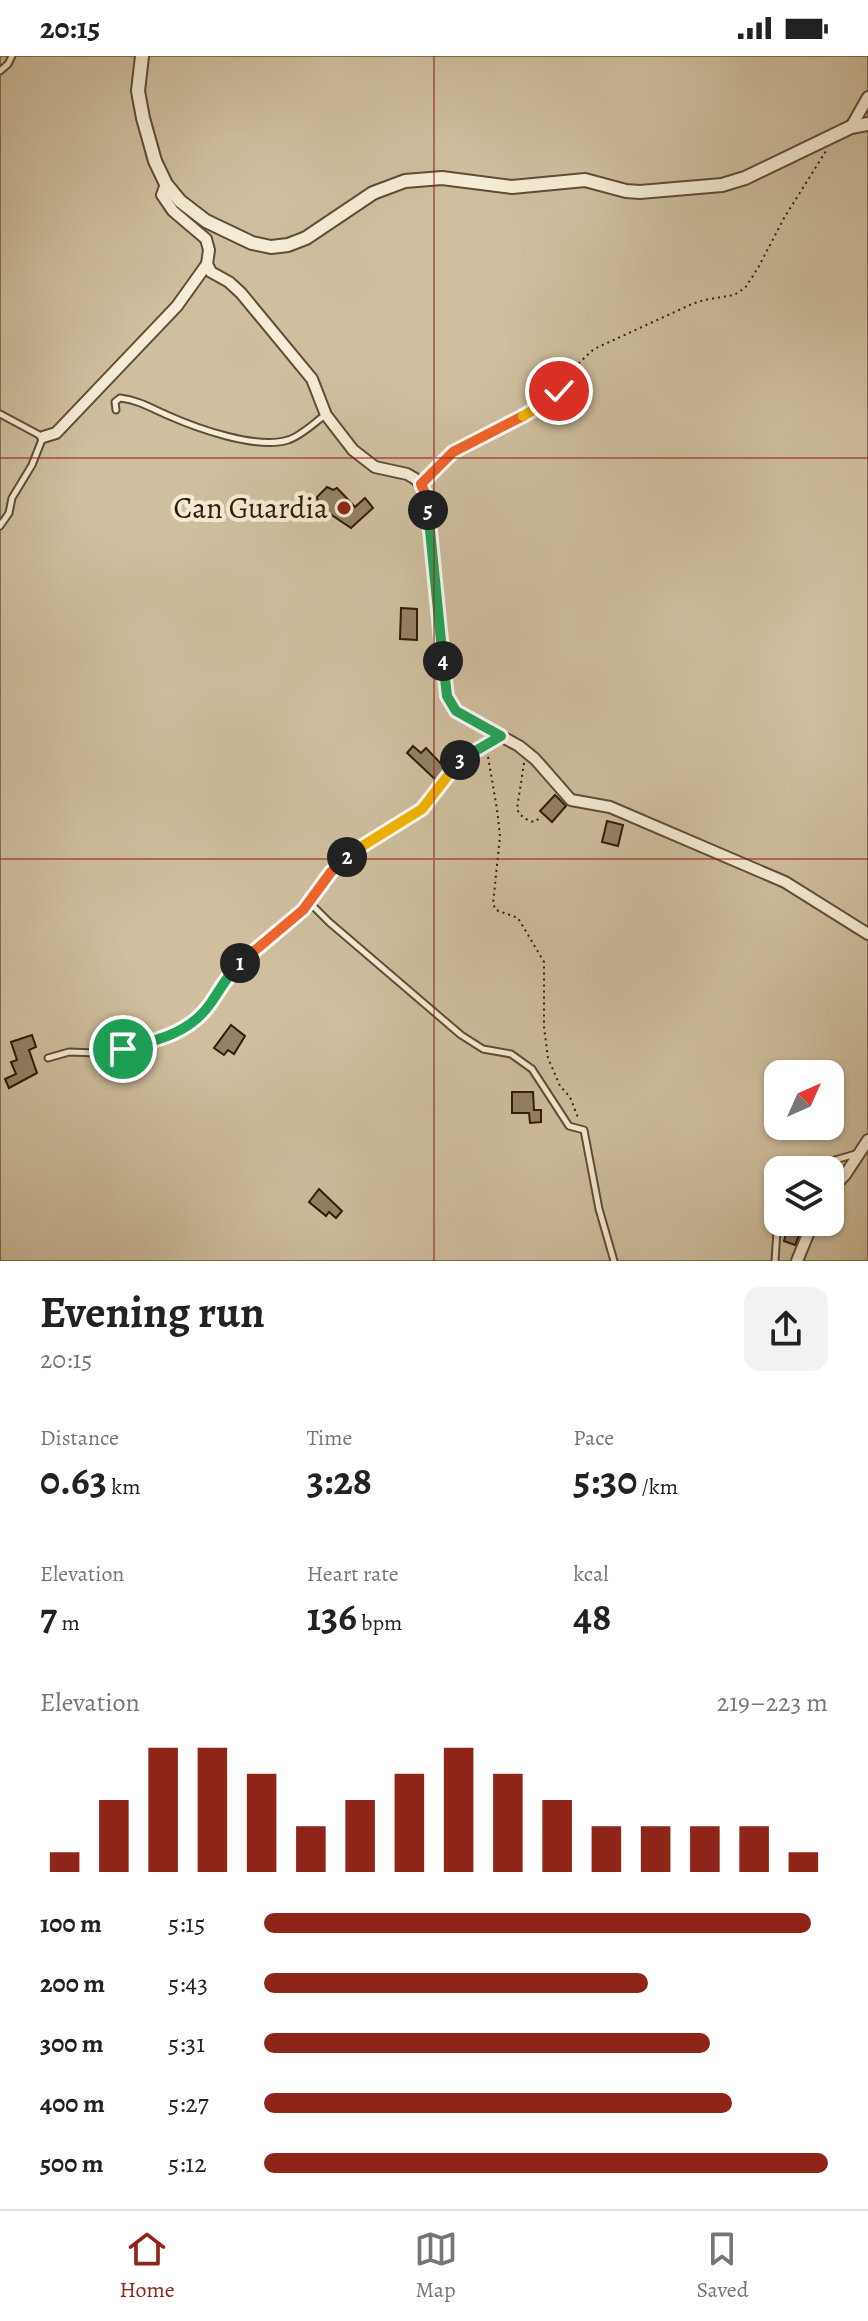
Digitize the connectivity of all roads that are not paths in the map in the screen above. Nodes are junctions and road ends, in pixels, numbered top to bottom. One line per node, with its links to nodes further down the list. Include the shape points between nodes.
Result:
1 (12, 56): 3 (lane)
2 (142, 56): 7 (street, via 138,91 143,118)
3 (0, 71)
4 (868, 97): 6 (street)
5 (868, 124): 6 (street)
6 (851, 127): 7 (street, via 722,185 653,192 585,180 512,187 442,178 405,181 373,193 306,238 280,247 252,243 206,221)
7 (166, 184): 8 (street, via 162,195 173,211 206,239)
8 (207, 264): 11 (street, via 241,293 312,379); 12 (street, via 177,306 56,433)
9 (116, 410): 11 (lane, via 120,398 134,399 199,428 271,441 289,440)
10 (0, 414): 12 (lane)
11 (326, 415): 14 (street, via 366,462 407,474 421,484 427,498 447,696 456,711)
12 (43, 437): 13 (lane)
13 (0, 526)
14 (501, 736): 15 (lane, via 459,761 422,809 356,850); 16 (street, via 535,759 571,800 610,807 785,882)
15 (309, 902): 17 (lane, via 233,969 208,1008 188,1026 164,1039 123,1049); 24 (lane, via 461,1035 483,1049 511,1054 532,1069 569,1126 584,1130)
16 (868, 934)
17 (48, 1058)
18 (868, 1140): 19 (street)
19 (860, 1152): 20 (lane); 21 (street)
20 (844, 1157)
21 (844, 1176)
22 (777, 1236): 25 (lane)
23 (807, 1236): 26 (street)
24 (614, 1261)
25 (775, 1261)
26 (797, 1261)

